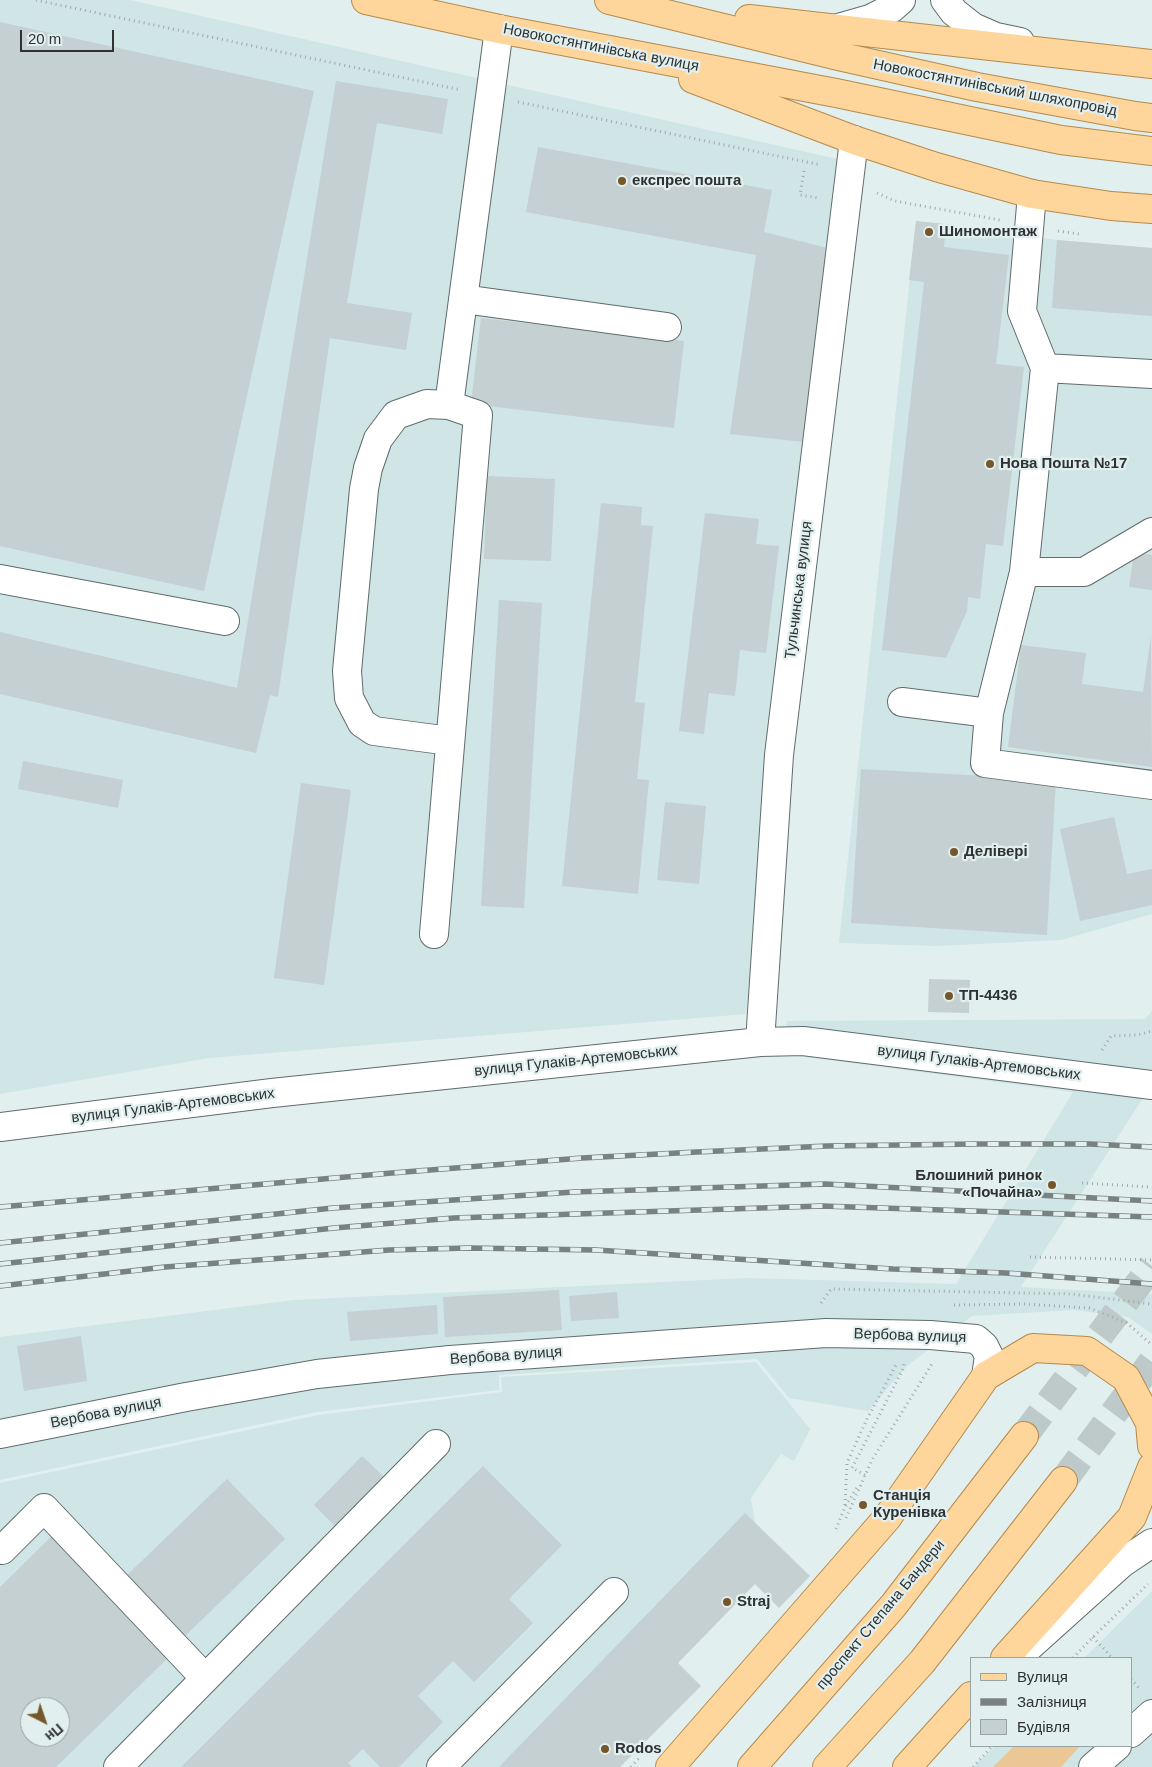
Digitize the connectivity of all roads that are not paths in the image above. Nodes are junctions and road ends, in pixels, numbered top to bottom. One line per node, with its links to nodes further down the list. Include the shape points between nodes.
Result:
1 (366, 0): 6 (main road, Новокостянтинівська вулиця)
2 (609, 0): 5 (main road)
3 (901, 0): 7 (street, via 870,19)
4 (945, 0): 9 (street, via 973,27 996,37)
5 (638, 7): 7 (main road); 11 (main road, Новокостянтинівський шляхопровід, via 978,87)
6 (499, 29): 8 (main road, Новокостянтинівська вулиця); 16 (street)
7 (833, 29): 9 (main road)
8 (622, 53): 12 (main road); 13 (main road, Новокостянтинівська вулиця, via 1061,140)
9 (1077, 56): 10 (main road)
10 (1152, 64)
11 (1152, 118)
12 (854, 140): 14 (main road); 30 (street, Тульчинська вулиця, via 779,755)
13 (1152, 151)
14 (1032, 194): 15 (main road); 18 (street, via 1022,311)
15 (1152, 209)
16 (463, 299): 17 (street); 20 (street)
17 (667, 327)
18 (1045, 368): 19 (street); 22 (street)
19 (1152, 374)
20 (449, 405): 27 (street, via 478,416); 27 (street, via 427,404 396,415 378,439 364,489 347,672 349,698 362,723 374,730)
21 (1152, 532): 22 (street, via 1084,572)
22 (1024, 572): 26 (street)
23 (0, 579): 24 (street)
24 (225, 621)
25 (902, 702): 26 (street)
26 (989, 713): 28 (street, via 984,763)
27 (450, 740): 29 (street)
28 (1152, 785)
29 (434, 934)
30 (760, 1042): 31 (street, вулиця Гулаків-Артемовських, via 803,1042); 32 (street, вулиця Гулаків-Артемовських, via 272,1093)
31 (1152, 1085)
32 (0, 1127)
33 (986, 1376): 34 (main road, via 1033,1348 1087,1352); 36 (street, Вербова вулиця, via 989,1356 976,1339 826,1333 450,1360 317,1374); 54 (main road, via 887,1518)
34 (1126, 1378): 35 (street); 39 (main road, via 1150,1423)
35 (1152, 1401)
36 (0, 1434)
37 (1024, 1436): 55 (main road, проспект Степана Бандери, via 893,1606)
38 (436, 1444): 47 (street)
39 (1152, 1446)
40 (1152, 1467): 45 (main road, via 1132,1517)
41 (1062, 1481): 56 (main road, via 922,1662)
42 (1152, 1543): 46 (street, via 1122,1563)
43 (2, 1550): 47 (street, via 44,1508)
44 (614, 1592): 53 (street)
45 (1006, 1657)
46 (1018, 1657)
47 (205, 1678): 52 (street)
48 (965, 1703): 57 (main road)
49 (1152, 1714): 50 (street)
50 (1132, 1732)
51 (1116, 1747): 58 (street)
52 (118, 1767)
53 (441, 1767)
54 (670, 1767)
55 (752, 1767)
56 (827, 1767)
57 (907, 1767)
58 (1094, 1767)

